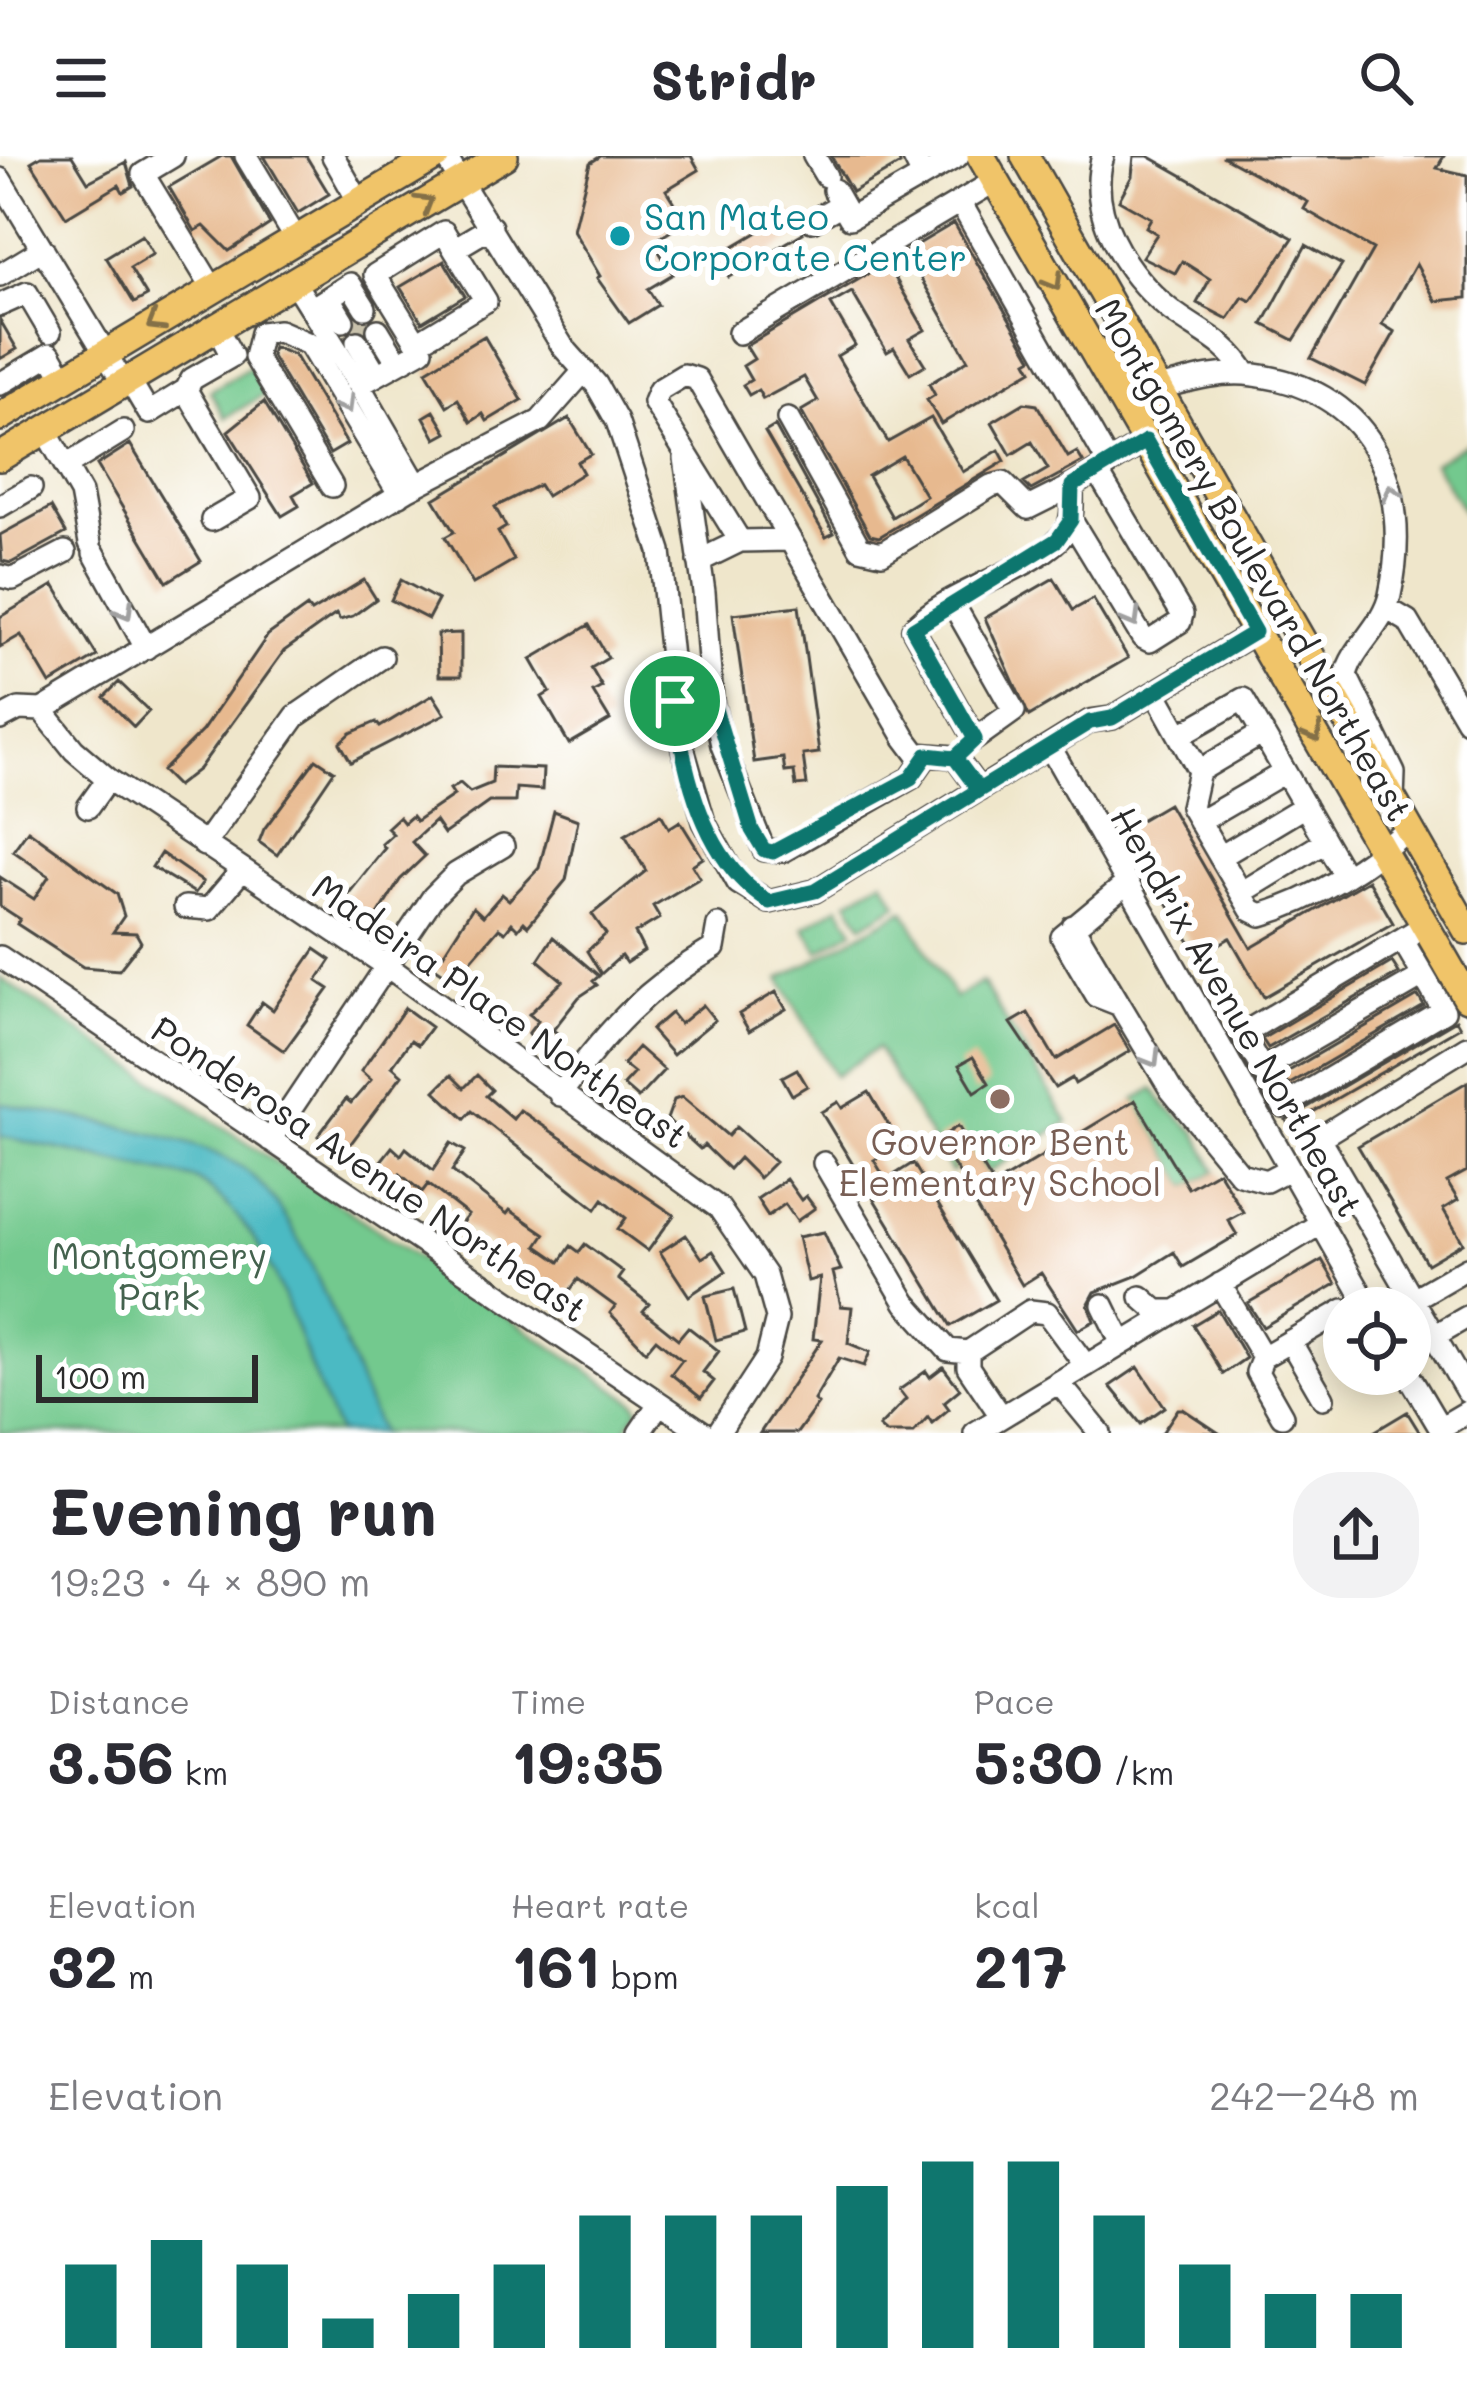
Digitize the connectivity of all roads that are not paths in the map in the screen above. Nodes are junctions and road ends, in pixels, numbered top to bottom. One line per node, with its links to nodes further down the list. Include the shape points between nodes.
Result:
1 (172, 156): 26 (street, via 143,174)
2 (246, 156): 19 (street)
3 (333, 156): 14 (street)
4 (440, 156): 10 (street); 14 (main road)
5 (504, 156): 10 (main road)
6 (958, 156): 9 (street)
7 (1103, 156): 33 (street, via 1097,198 1135,273 1173,313)
8 (1026, 159): 11 (main road); 44 (main road, Montgomery Boulevard Northeast)
9 (918, 166): 13 (street, via 850,218)
10 (461, 168): 17 (street); 18 (main road, one-way to 10)
11 (988, 168): 15 (street); 50 (main road, Montgomery Boulevard Northeast, one-way to 50)
12 (0, 178): 21 (street)
13 (829, 182): 16 (street)
14 (359, 202): 19 (main road)
15 (960, 202): 32 (street); 54 (street)
16 (812, 221)
17 (490, 226): 20 (street); 38 (street)
18 (369, 237): 22 (main road); 23 (street)
19 (296, 239): 26 (main road)
20 (454, 249): 23 (street, via 444,232); 34 (street, via 486,301)
21 (43, 250): 24 (street); 29 (street)
22 (325, 263): 25 (main road); 27 (street)
23 (388, 267): 34 (street, via 375,275)
24 (0, 275)
25 (294, 281): 27 (street); 31 (main road)
26 (213, 289): 35 (main road, one-way to 35)
27 (331, 296): 27 (street, via 350,317); 39 (street)
28 (0, 304): 37 (street, via 27,293)
29 (82, 313): 35 (street); 37 (street)
30 (217, 328): 31 (main road); 36 (main road); 43 (street, via 232,356)
31 (260, 330): 57 (street, one-way to 57, via 309,344); 59 (street, via 256,357 335,491)
32 (739, 333)
33 (1209, 334): 40 (street); 41 (street, via 1214,352)
34 (417, 343): 39 (street, via 422,350)
35 (106, 352): 37 (main road); 42 (street)
36 (176, 353): 42 (main road); 43 (street)
37 (55, 355): 45 (main road)
38 (584, 371): 57 (street, via 540,421); 74 (street, via 617,421 660,551)
39 (379, 374): 39 (street, via 364,338); 57 (street)
40 (1246, 374): 41 (street); 68 (street, one-way to 40, via 1399,512 1377,452 1350,416 1320,397)
41 (1205, 376): 44 (street)
42 (127, 382): 43 (street, via 149,413); 48 (main road)
43 (189, 385): 60 (street, via 250,498)
44 (1154, 389): 47 (main road, Montgomery Boulevard Northeast)
45 (5, 398)
46 (788, 419): 55 (street, via 860,548 871,554 991,486 1003,483 1028,508)
47 (1174, 426): 50 (main road); 88 (main road, Montgomery Boulevard Northeast)
48 (45, 430): 52 (main road); 53 (street)
49 (123, 431): 53 (street)
50 (1146, 441): 54 (street); 69 (main road, Montgomery Boulevard Northeast)
51 (685, 451): 62 (street, via 654,402 684,375 697,379); 63 (street); 65 (street)
52 (0, 457)
53 (66, 466): 70 (street, one-way to 70, via 81,493 92,548)
54 (1103, 467): 55 (street); 61 (street, one-way to 54, via 1142,637 1150,641 1180,622)
55 (1072, 486): 61 (street)
56 (31, 488): 58 (street)
57 (409, 490): 59 (street)
58 (0, 506)
59 (366, 515): 70 (street)
60 (212, 520)
61 (1071, 520): 67 (street, via 1057,540)
62 (790, 540): 63 (street); 82 (street, via 905,738)
63 (740, 541): 65 (street)
64 (65, 552): 66 (street, via 13,579)
65 (699, 561): 73 (street)
66 (0, 576)
67 (952, 602): 80 (street, via 1014,711); 80 (street, via 913,629)
68 (1386, 608): 77 (street, via 1408,621); 88 (street, via 1346,675 1394,773)
69 (1255, 632): 72 (street); 96 (main road, Montgomery Boulevard Northeast, one-way to 96)
70 (146, 648): 75 (street)
71 (382, 657): 94 (street, via 296,716)
72 (1156, 692): 79 (street); 81 (street)
73 (711, 696): 74 (street); 82 (street, via 764,850 911,778)
74 (675, 701): 87 (street, via 704,822 738,883 769,902 815,891)
75 (42, 710): 76 (street); 86 (street, Madeira Place Northeast)
76 (0, 719)
77 (1467, 721)
78 (1263, 733): 79 (street, via 1243,699); 84 (street); 85 (street)
79 (1180, 735): 84 (street)
80 (975, 739): 83 (street)
81 (1050, 747): 87 (street); 100 (street, Hendrix Avenue Northeast)
82 (927, 755): 83 (street)
83 (955, 758): 87 (street)
84 (1198, 771): 91 (street, via 1191,807)
85 (1285, 772): 90 (street); 91 (street)
86 (108, 779): 89 (street); 94 (street, Madeira Place Northeast)
87 (979, 790)
88 (1394, 801): 92 (main road, Montgomery Boulevard Northeast)
89 (88, 806)
90 (1305, 806): 93 (street); 97 (street)
91 (1199, 822): 97 (street)
92 (1409, 828): 96 (street); 104 (main road, Montgomery Boulevard Northeast)
93 (1325, 842): 99 (street); 101 (street)
94 (204, 845): 98 (street, Madeira Place Northeast)
95 (503, 846): 107 (street, via 433,897)
96 (1383, 853): 99 (street); 105 (main road, Montgomery Boulevard Northeast)
97 (1220, 857): 101 (street)
98 (242, 870): 102 (street, via 208,909); 107 (street, Madeira Place Northeast)
99 (1344, 874): 101 (street, via 1261,915)
100 (1127, 883): 115 (street, Hendrix Avenue Northeast); 115 (street, one-way to 115, via 1061,937 1097,997 1120,1005 1171,1090 1240,1174 1266,1181)
101 (1241, 892)
102 (185, 907)
103 (718, 925): 112 (street, via 714,948 640,997)
104 (1467, 930)
105 (1413, 932): 108 (street); 109 (main road, Montgomery Boulevard Northeast); 111 (street, via 1242,1034)
106 (0, 957): 113 (street, Ponderosa Avenue Northeast)
107 (387, 966): 112 (street, Madeira Place Northeast); 113 (street)
108 (1423, 976): 111 (street); 111 (street, via 1444,1011 1283,1106)
109 (1467, 998)
110 (1467, 1047): 120 (street, via 1319,1138)
111 (1262, 1069)
112 (560, 1094): 145 (street, Madeira Place Northeast, via 704,1193 765,1275 778,1318 774,1342)
113 (270, 1140): 138 (street, Ponderosa Avenue Northeast)
114 (824, 1163): 131 (street, via 906,1303 948,1350)
115 (1289, 1169): 116 (street, Hendrix Avenue Northeast)
116 (1320, 1224): 118 (street); 119 (street, Hendrix Avenue Northeast)
117 (1467, 1268): 121 (street)
118 (1220, 1284): 124 (street); 132 (street)
119 (1348, 1287)
120 (1396, 1287)
121 (1431, 1289)
122 (1141, 1297): 124 (street, via 1157,1310)
123 (1103, 1305): 130 (street)
124 (1176, 1311): 130 (street)
125 (1467, 1317): 128 (street)
126 (1323, 1324): 129 (street)
127 (1431, 1333): 128 (street)
128 (1434, 1336): 135 (street)
129 (1290, 1341): 132 (street); 137 (street)
130 (1121, 1344): 133 (street)
131 (968, 1352): 133 (street, via 1030,1311 1047,1313); 141 (street, via 968,1367)
132 (1263, 1357): 140 (street, via 1257,1372)
133 (1085, 1366): 134 (street)
134 (1058, 1382): 141 (street); 147 (street)
135 (1467, 1392)
136 (1420, 1395): 142 (street)
137 (1323, 1398)
138 (659, 1404): 143 (street); 144 (street, Ponderosa Avenue Northeast)
139 (1467, 1412): 142 (street)
140 (1282, 1415)
141 (1001, 1416): 146 (street)
142 (1441, 1431)
143 (639, 1433)
144 (704, 1433)
145 (718, 1433)
146 (975, 1433)
147 (1100, 1433)

